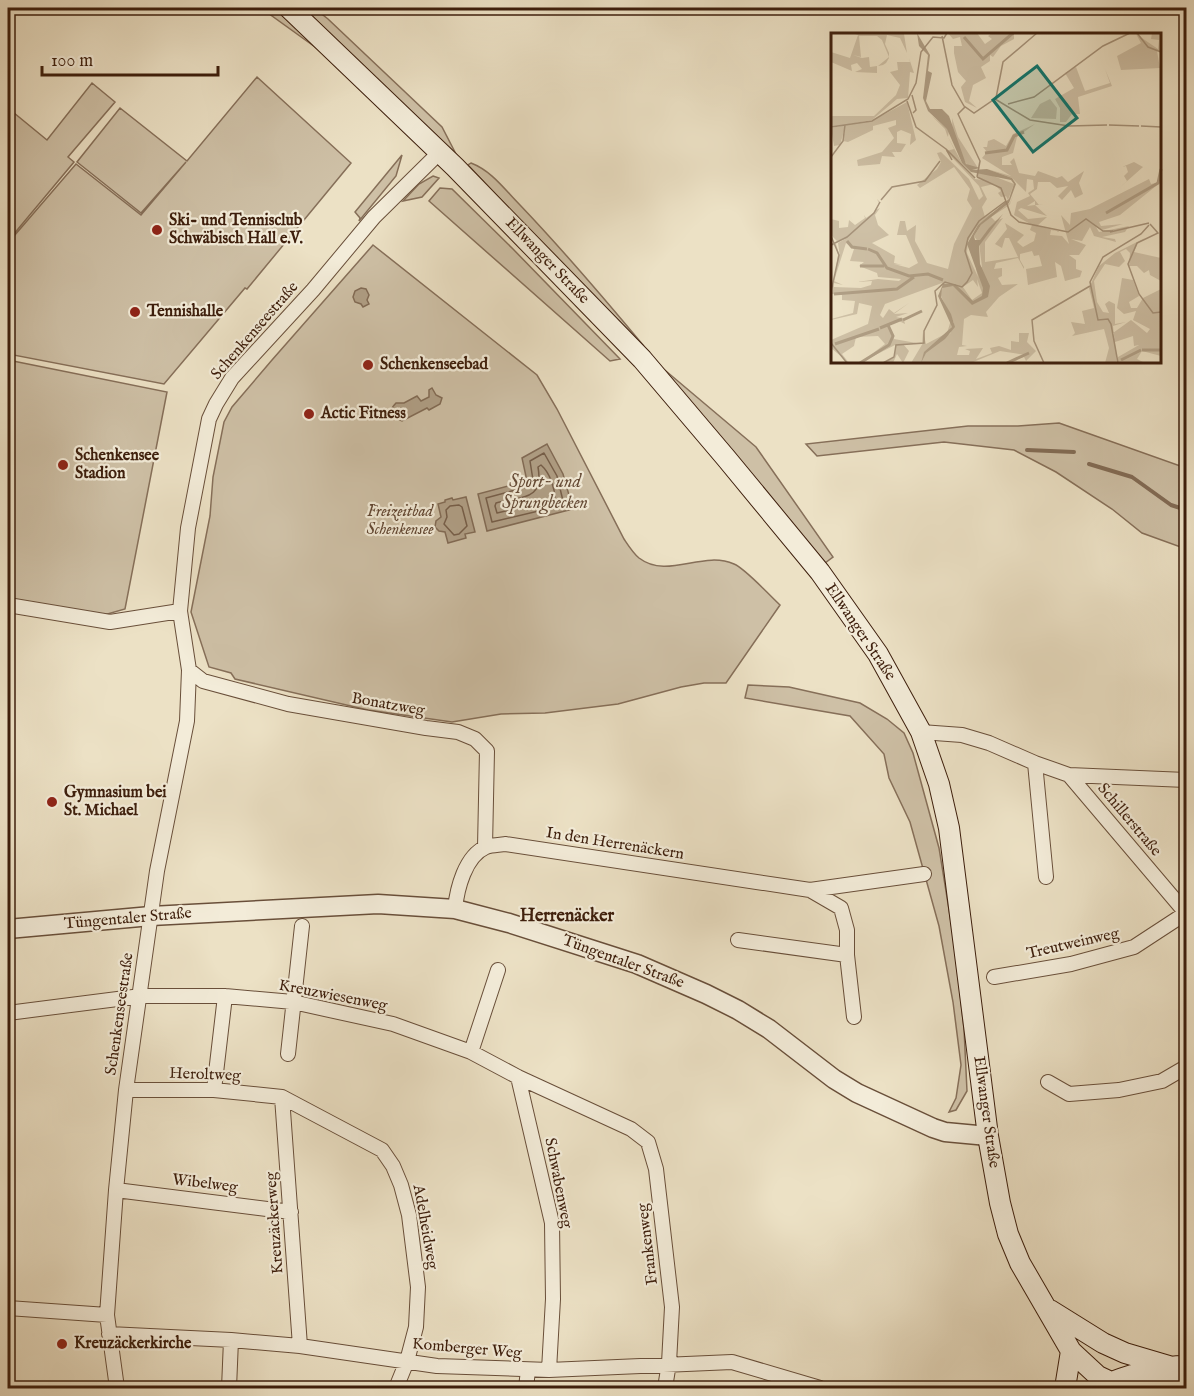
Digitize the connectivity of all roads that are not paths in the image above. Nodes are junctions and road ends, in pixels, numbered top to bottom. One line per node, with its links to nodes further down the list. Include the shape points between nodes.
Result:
1 (289, 8): 2 (main road, Ellwanger Straße)
2 (440, 152): 4 (street, Schenkenseestraße, via 374,217 314,290 232,378 216,404 202,447 188,528); 6 (main road, Ellwanger Straße, via 642,359 726,458 826,581 878,654)
3 (8, 605): 4 (street, via 111,622)
4 (180, 611): 5 (street, Schenkenseestraße)
5 (189, 670): 10 (street, Bonatzweg, via 203,681 288,704 458,732 475,739 487,751); 16 (street, Schenkenseestraße, via 187,721)
6 (921, 732): 7 (street, via 963,735); 37 (main road, Ellwanger Straße, via 949,828)
7 (1035, 763): 8 (street); 12 (street)
8 (1069, 775): 9 (street); 15 (street, Schillerstraße)
9 (1186, 780)
10 (485, 847): 13 (street, In den Herrenäckern, via 505,844); 14 (street, via 468,863)
11 (924, 874): 13 (street, In den Herrenäckern)
12 (1046, 877)
13 (810, 890): 20 (street, In den Herrenäckern, via 841,908 847,930)
14 (455, 909): 16 (street, Tüngentaler Straße, via 378,903); 37 (street, Tüngentaler Straße, via 637,964 746,1014 857,1093 945,1132)
15 (1186, 913): 22 (street, Treutweinweg, via 1134,946 1071,964)
16 (151, 916): 18 (street, Tüngentaler Straße); 23 (street, Schenkenseestraße)
17 (302, 926): 25 (street)
18 (8, 930)
19 (738, 940): 20 (street)
20 (847, 955): 27 (street, In den Herrenäckern)
21 (498, 970): 28 (street)
22 (994, 977)
23 (141, 996): 24 (street, Kreuzwiesenweg); 26 (street, Kreuzwiesenweg); 33 (street, Schenkenseestraße)
24 (225, 996): 25 (street, Kreuzwiesenweg); 34 (street)
25 (293, 1002): 28 (street, Kreuzwiesenweg, via 393,1024); 29 (street)
26 (8, 1013)
27 (854, 1017)
28 (471, 1052): 31 (street, Kreuzwiesenweg)
29 (288, 1054)
30 (1186, 1066): 32 (street, via 1162,1081 1119,1090 1069,1094)
31 (518, 1077): 36 (street, Kreuzwiesenweg); 52 (street, Schwabenweg, via 552,1223)
32 (1048, 1082)
33 (126, 1090): 34 (street, Heroltweg); 38 (street, Schenkenseestraße)
34 (214, 1090): 35 (street, Heroltweg)
35 (282, 1097): 39 (street, Kreuzäckerweg); 48 (street, Adelheidweg, via 374,1145 393,1166 409,1215 418,1287 416,1327)
36 (632, 1129): 49 (street, Frankenweg, via 648,1142 656,1169 672,1307)
37 (988, 1136): 41 (main road, Ellwanger Straße, via 1008,1234)
38 (116, 1190): 39 (street, Wibelweg); 42 (street, Schenkenseestraße)
39 (291, 1212): 46 (street, Kreuzäckerweg)
40 (8, 1308): 42 (street)
41 (1047, 1308): 45 (main road, Ellwanger Straße); 47 (main road)
42 (107, 1315): 43 (street, Schenkenseestraße)
43 (109, 1334): 44 (street, Komberger Weg); 55 (street, Schenkenseestraße)
44 (231, 1340): 46 (street, Komberger Weg); 56 (street)
45 (1103, 1343): 50 (main road, Ellwanger Straße, via 1125,1353); 54 (main road, via 1112,1372)
46 (300, 1346): 48 (street, Komberger Weg)
47 (1071, 1351): 54 (main road); 61 (main road)
48 (407, 1361): 51 (street, Komberger Weg); 57 (street, Adelheidweg)
49 (669, 1364): 52 (street, Komberger Weg); 59 (street, Frankenweg); 60 (street, Komberger Weg, via 732,1362)
50 (1178, 1366): 54 (main road, via 1144,1371)
51 (528, 1370): 52 (street, Komberger Weg); 58 (street)
52 (549, 1370)
53 (1186, 1379): 62 (main road)
54 (1110, 1387)
55 (117, 1389)
56 (229, 1389)
57 (396, 1389)
58 (526, 1389)
59 (665, 1389)
60 (820, 1389)
61 (1065, 1389)
62 (1144, 1389)

